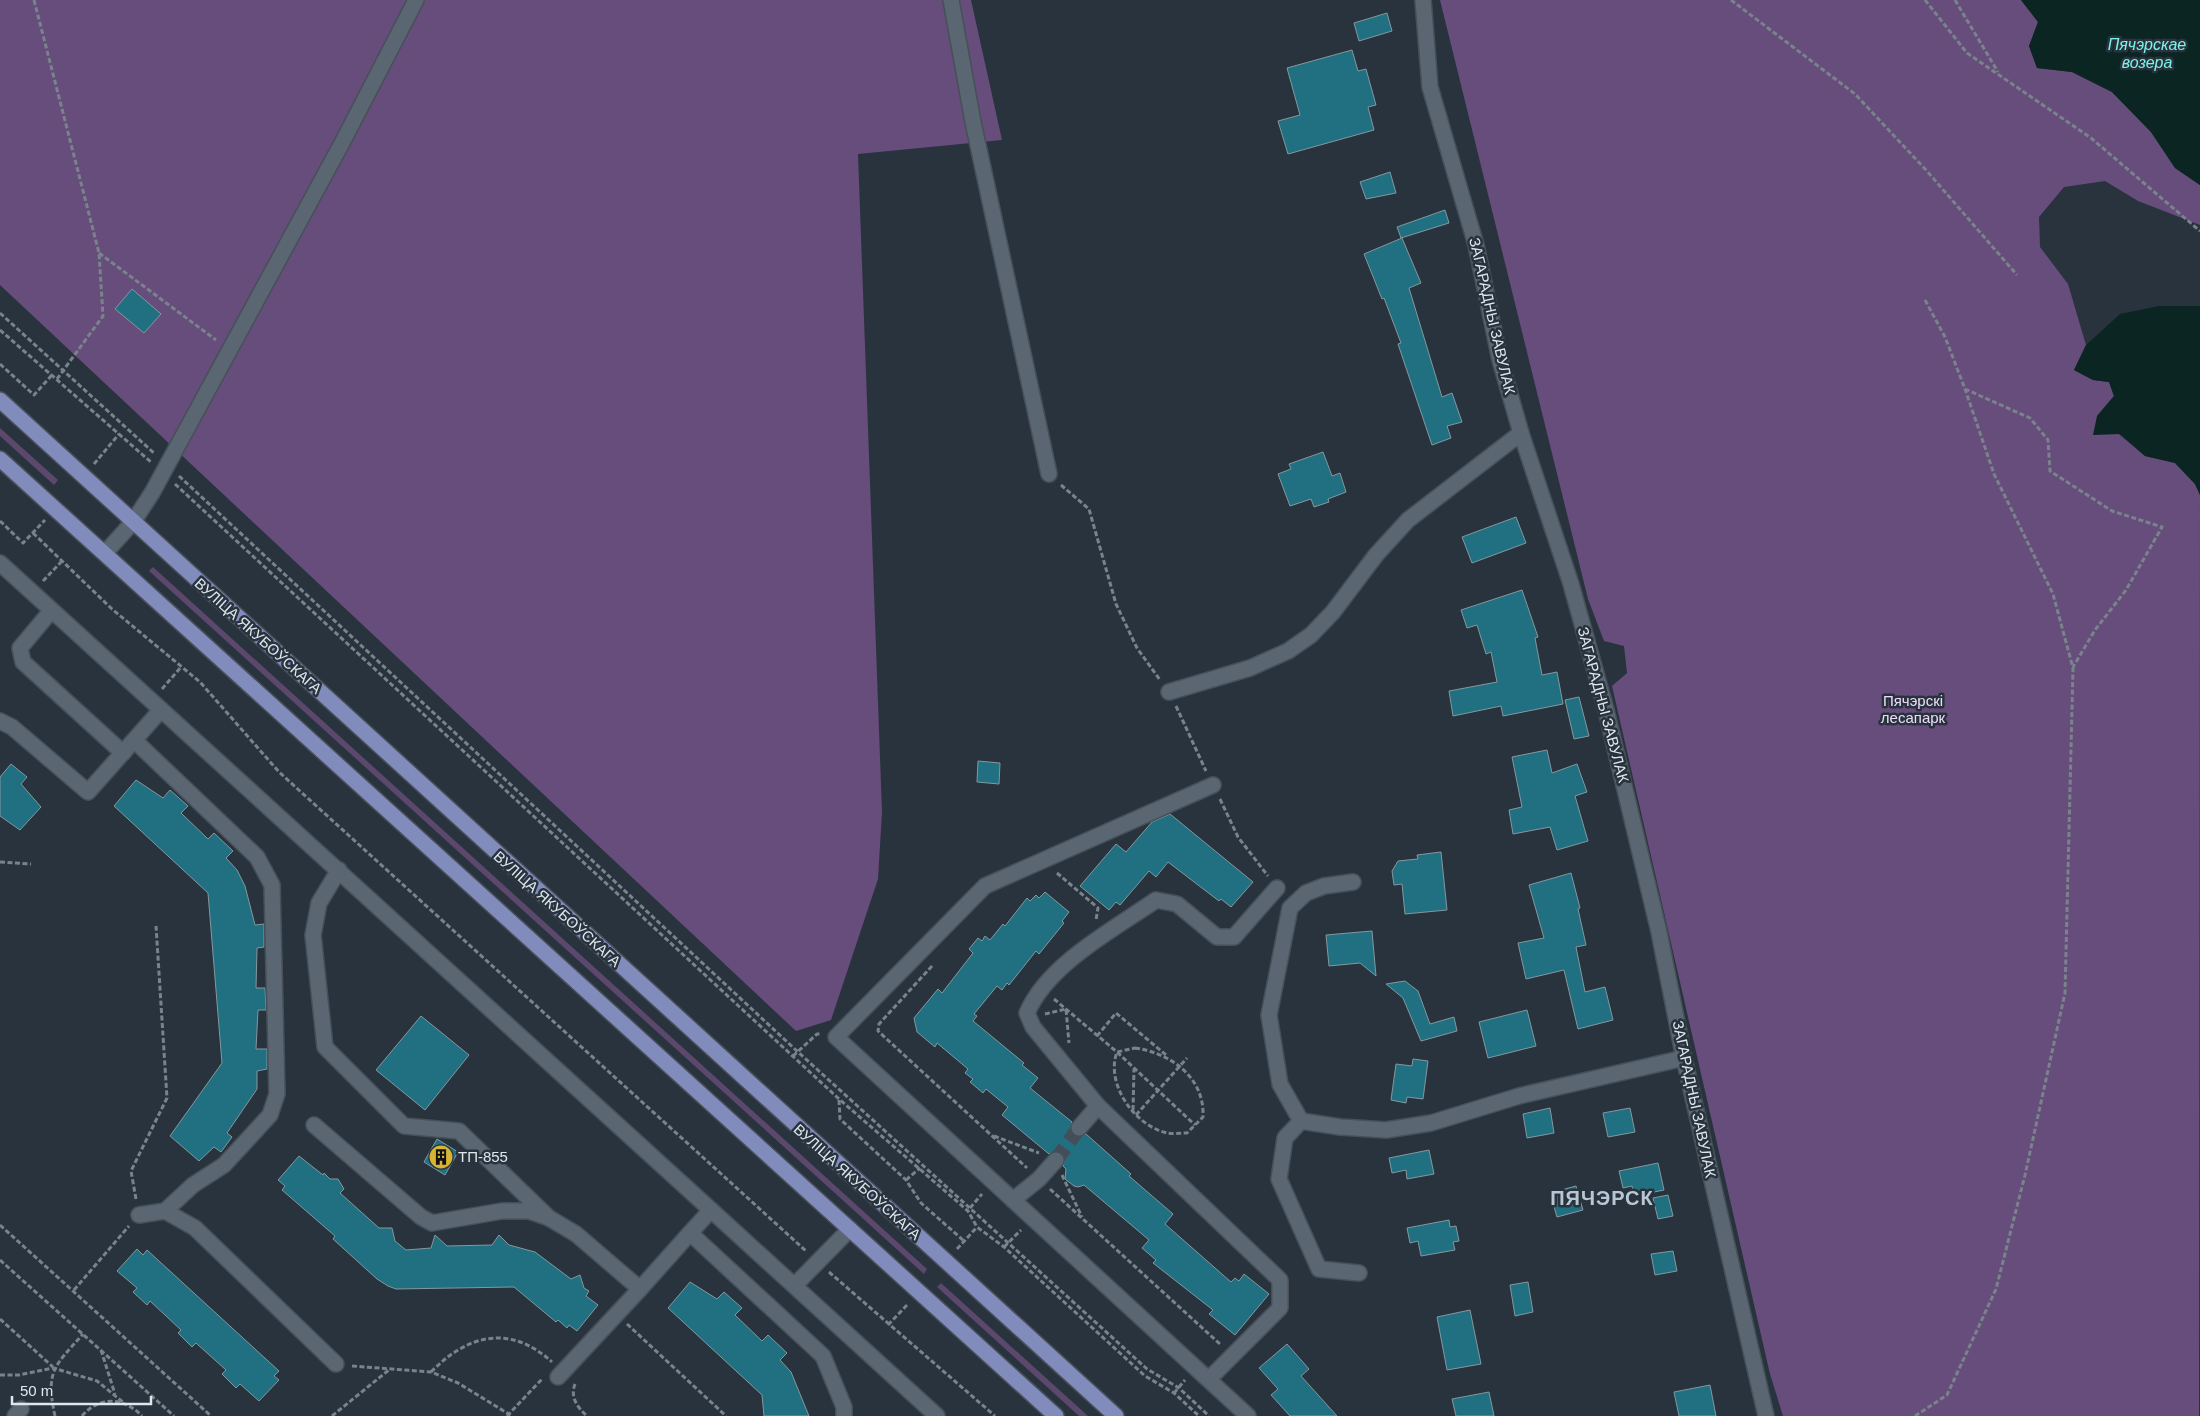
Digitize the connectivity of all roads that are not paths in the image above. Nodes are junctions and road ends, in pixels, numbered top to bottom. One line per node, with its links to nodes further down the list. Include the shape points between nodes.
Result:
1 (416, 0): 8 (street, via 342,143)
2 (951, 0): 7 (street, via 972,122)
3 (1423, 0): 5 (street, ЗАГАРАДНЫ ЗАВУЛАК, via 1430,87 1476,245 1500,360)
4 (0, 400): 8 (main road, ВУЛІЦА ЯКУБОЎСКАГА)
5 (1521, 434): 12 (street, via 1408,520 1311,635 1250,668); 21 (street, ЗАГАРАДНЫ ЗАВУЛАК, via 1571,584 1606,710 1659,932)
6 (0, 458): 9 (main road)
7 (1049, 474)
8 (133, 522): 9 (street); 43 (main road, ВУЛІЦА ЯКУБОЎСКАГА)
9 (105, 554): 32 (main road)
10 (0, 563): 11 (street)
11 (51, 611): 13 (street); 16 (street, via 20,648 23,662)
12 (1168, 692)
13 (155, 707): 15 (street); 18 (street)
14 (0, 722): 16 (street, via 12,728 88,792)
15 (135, 741): 16 (street); 29 (street, via 257,857 272,885 277,1094 270,1115 224,1165 193,1185)
16 (123, 753)
17 (1213, 786): 27 (street, via 984,886 836,1037)
18 (339, 870): 28 (street); 31 (street, via 319,903 313,935 326,1047 404,1126 459,1131)
19 (1353, 882): 23 (street, via 1324,886 1306,893 1290,908 1268,1015 1280,1084)
20 (1277, 888): 22 (street, via 1234,936 1217,937 1177,904 1156,900 1073,958 1034,996 1027,1013 1033,1027)
21 (1684, 1058): 23 (street, via 1519,1096 1431,1123 1386,1130); 45 (street, ЗАГАРАДНЫ ЗАВУЛАК)
22 (1098, 1106): 25 (street); 39 (street, via 1280,1280 1280,1308)
23 (1301, 1121): 34 (street, via 1285,1138 1279,1179 1318,1269)
24 (314, 1125): 31 (street, via 432,1223 502,1211 529,1211)
25 (1079, 1128)
26 (1056, 1160): 27 (street)
27 (1013, 1200): 39 (street)
28 (711, 1210): 33 (street); 35 (street)
29 (165, 1211): 30 (street); 37 (street, via 195,1228)
30 (139, 1215)
31 (550, 1218): 36 (street, via 576,1234)
32 (850, 1229): 35 (street); 42 (main road)
33 (690, 1233): 36 (street); 40 (street, via 823,1356 844,1407)
34 (1359, 1273)
35 (795, 1285): 41 (street)
36 (640, 1289): 38 (street)
37 (336, 1364)
38 (557, 1371)
39 (1209, 1379): 44 (street)
40 (844, 1416)
41 (937, 1416)
42 (1056, 1416)
43 (1116, 1416)
44 (1248, 1416)
45 (1766, 1416)

